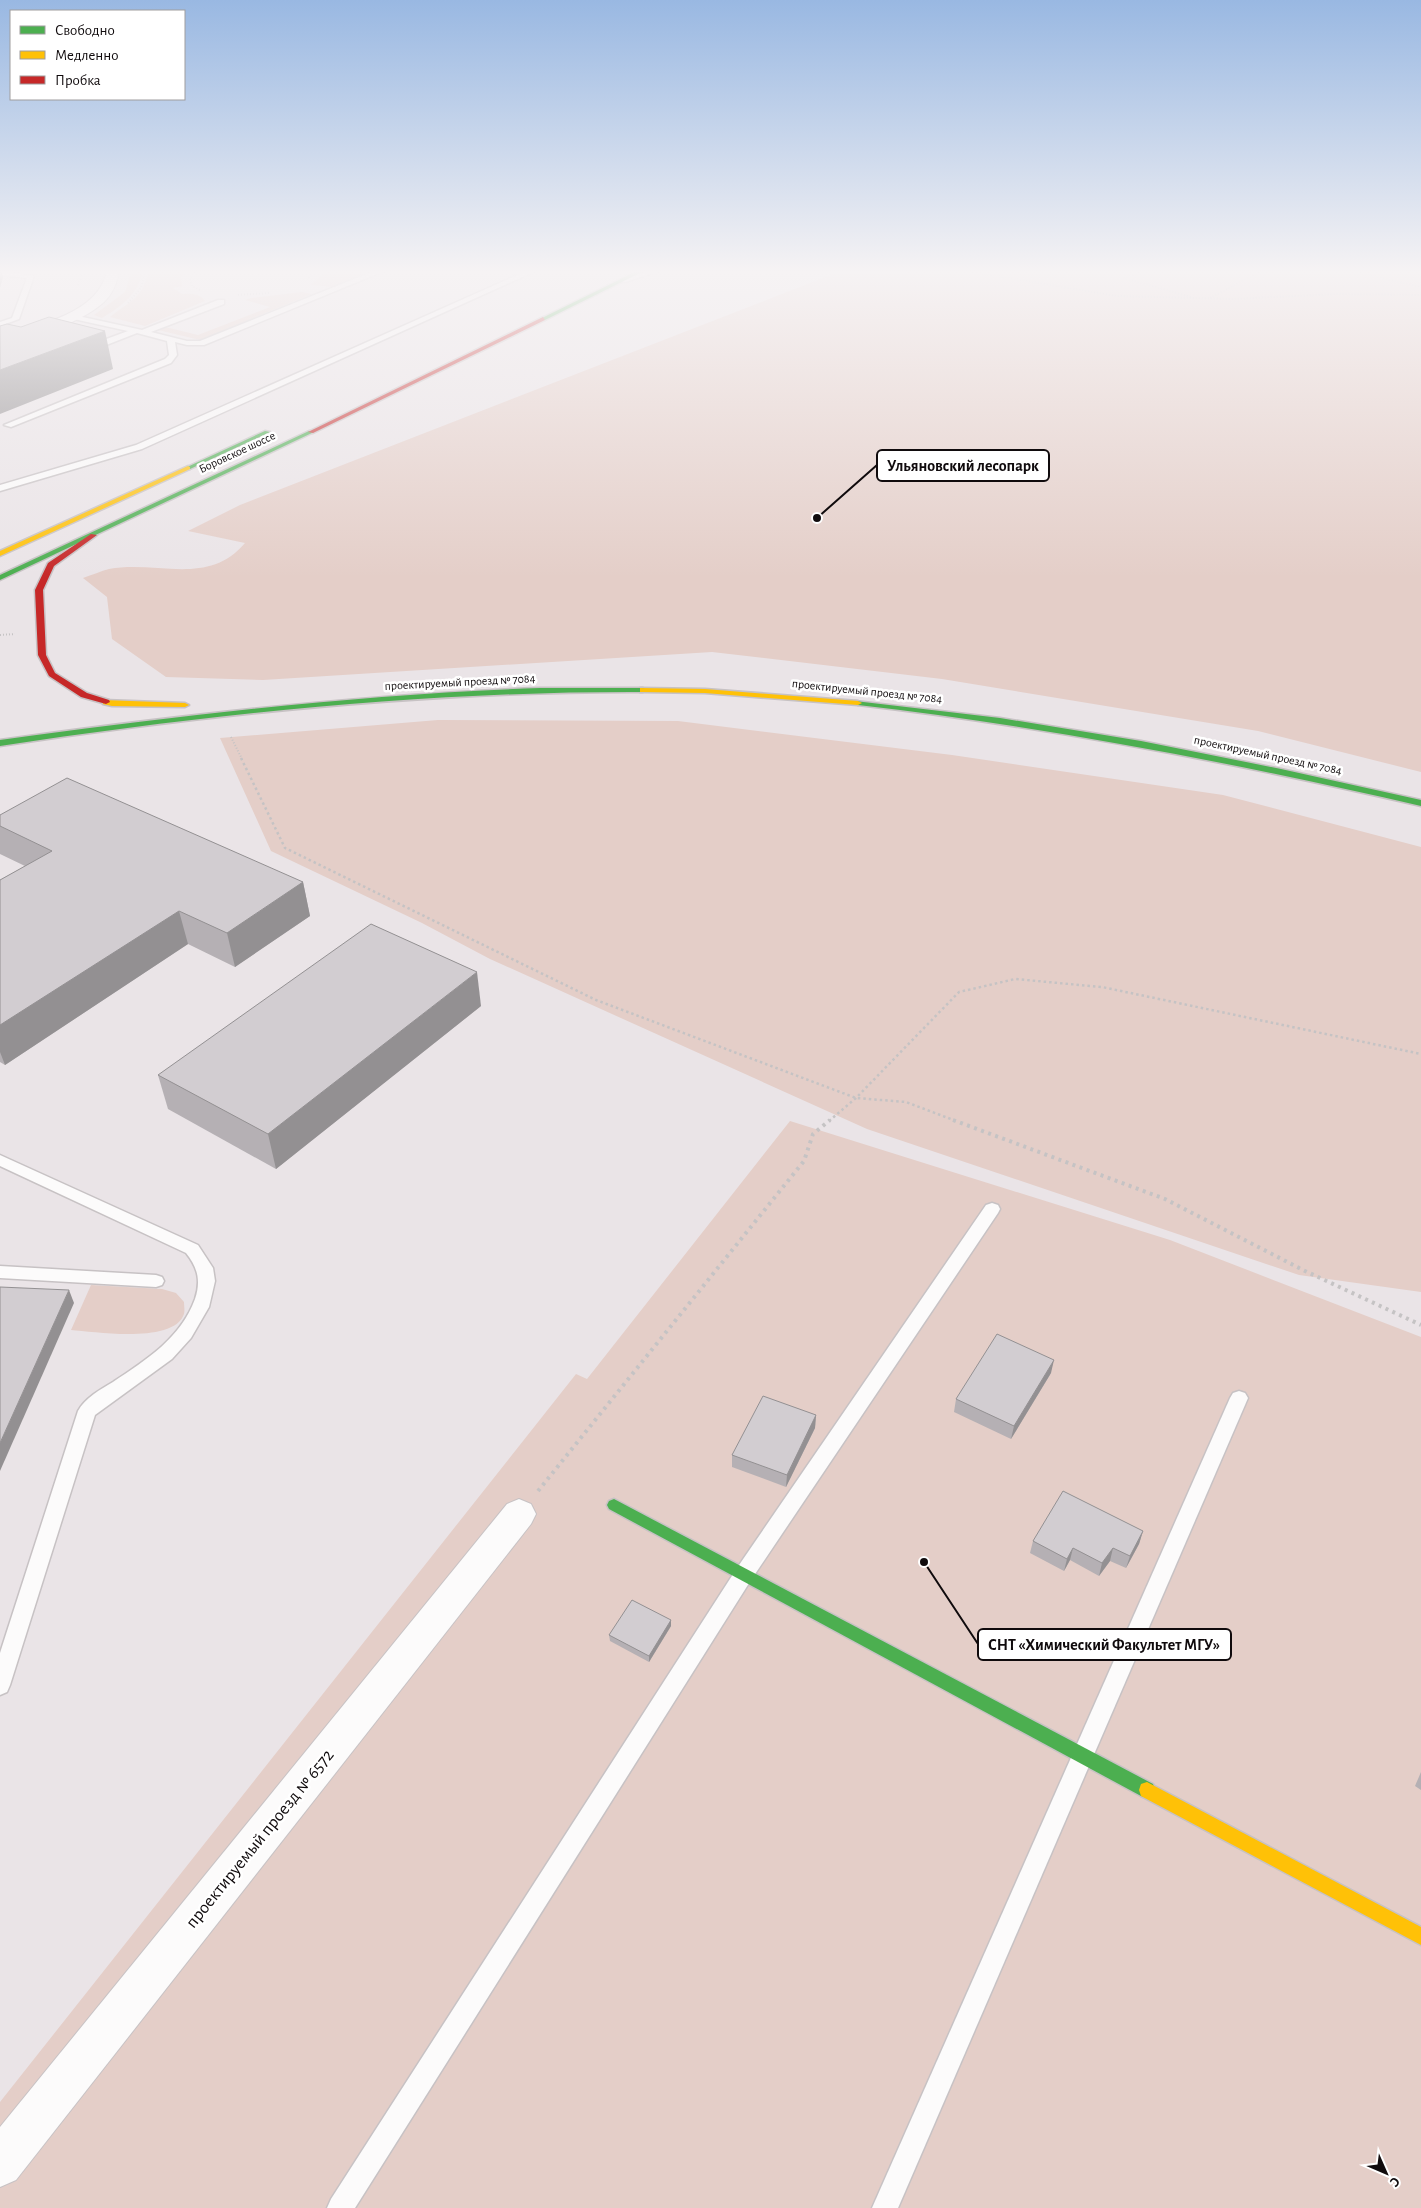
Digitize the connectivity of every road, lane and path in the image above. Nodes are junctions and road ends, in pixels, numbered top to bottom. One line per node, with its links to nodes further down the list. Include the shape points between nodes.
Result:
1 (141, 372): 4 (lane)
2 (307, 372): 6 (lane, via 139,447)
3 (435, 372): 7 (street, Боровское шоссе)
4 (8, 426)
5 (276, 428): 8 (street, Боровское шоссе)
6 (0, 488)
7 (93, 535): 9 (street, Боровское шоссе); 12 (street, проектируемый проезд № 7084, via 51,565 39,590 42,655 52,674 84,695 112,704)
8 (0, 554)
9 (0, 578)
10 (21, 633): 11 (path)
11 (0, 635)
12 (302, 706): 14 (street, проектируемый проезд № 7084); 15 (street, проектируемый проезд № 7084, via 429,696 602,689 757,694 935,711 1108,737 1304,775)
13 (227, 729): 17 (path, via 286,848 596,1000)
14 (0, 743)
15 (1421, 803)
16 (1421, 1054): 17 (path, via 1102,988 1015,979 959,992)
17 (856, 1098): 22 (path, via 906,1102 1165,1199 1303,1270); 25 (path, via 813,1134 804,1161)
18 (0, 1160): 27 (lane, via 192,1250 205,1267 208,1282 195,1318 177,1343 156,1362 102,1396 87,1412)
19 (992, 1209): 26 (lane)
20 (0, 1272): 21 (lane)
21 (156, 1280)
22 (1421, 1325)
23 (1239, 1398): 28 (lane)
24 (614, 1504): 26 (street)
25 (519, 1514): 30 (street, проектируемый проезд № 6572)
26 (744, 1574): 28 (street); 31 (lane)
27 (0, 1685)
28 (1084, 1756): 29 (street); 32 (lane)
29 (1421, 1936)
30 (0, 2164)
31 (340, 2208)
32 (885, 2208)

